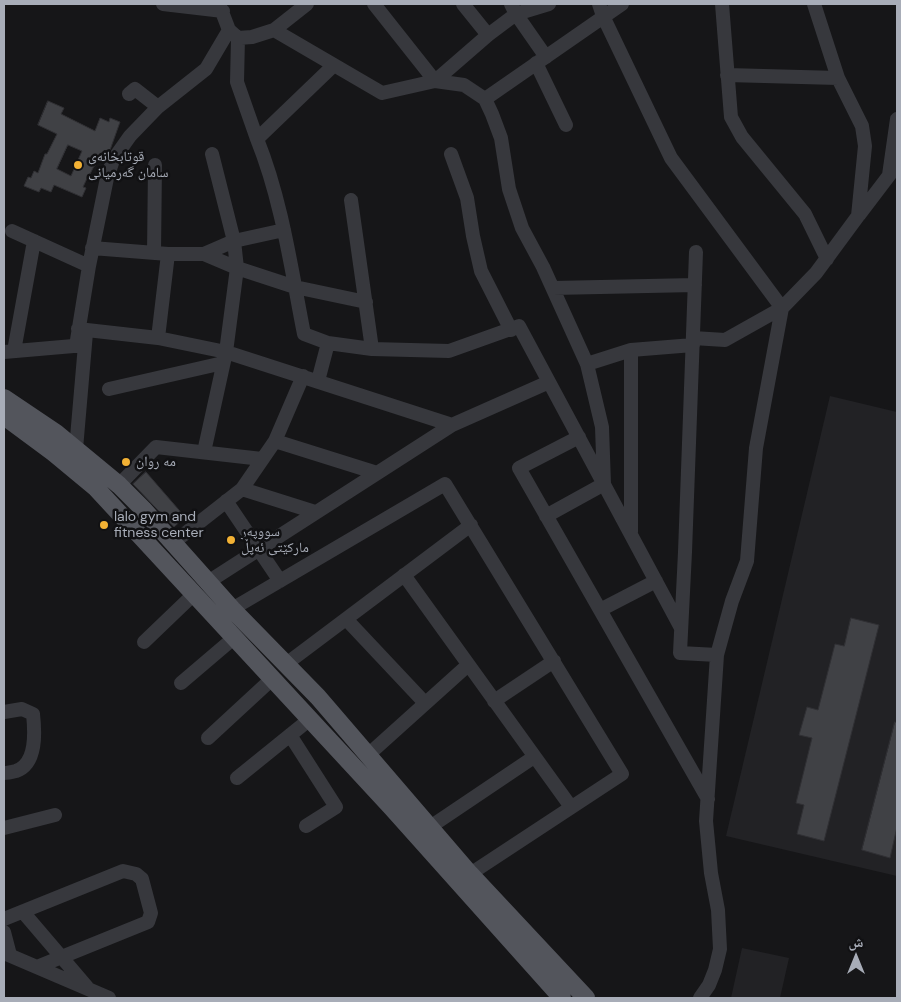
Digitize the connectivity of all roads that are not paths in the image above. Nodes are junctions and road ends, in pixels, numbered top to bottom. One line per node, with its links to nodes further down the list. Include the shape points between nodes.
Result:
1 (163, 4): 9 (street)
2 (307, 4): 12 (street)
3 (374, 4): 19 (street)
4 (463, 4): 14 (street)
5 (549, 4): 10 (street)
6 (622, 4): 11 (street)
7 (722, 4): 17 (street)
8 (814, 4): 18 (street)
9 (221, 7): 13 (street)
10 (513, 9): 14 (street); 15 (street)
11 (601, 10): 15 (street); 48 (street, via 671,158)
12 (274, 30): 13 (street, via 252,37); 16 (street)
13 (234, 34): 22 (street, via 206,69); 25 (street, via 237,82)
14 (488, 35): 19 (street)
15 (541, 60): 21 (street); 24 (street)
16 (334, 65): 19 (street, via 382,93); 25 (street)
17 (728, 75): 18 (street); 41 (street, via 731,117 742,137 805,214)
18 (838, 78): 31 (street, via 862,126 865,146)
19 (435, 81): 21 (street, via 464,85)
20 (129, 94): 22 (street, via 135,88)
21 (485, 99): 46 (street, via 501,138 509,188 522,228)
22 (158, 107): 36 (street, via 113,160)
23 (897, 119): 29 (street)
24 (566, 125)
25 (257, 139): 32 (street)
26 (212, 154): 35 (street)
27 (450, 154): 50 (street, via 467,198 481,271)
28 (155, 166): 38 (street)
29 (893, 170): 31 (street)
30 (351, 200): 47 (street)
31 (858, 216): 41 (street)
32 (284, 230): 35 (street); 45 (street)
33 (12, 231): 34 (street)
34 (34, 241): 42 (street); 57 (street)
35 (234, 241): 40 (street); 43 (street)
36 (92, 248): 38 (street); 42 (street)
37 (696, 252): 44 (street)
38 (154, 253): 39 (street)
39 (168, 254): 40 (street); 51 (street)
40 (204, 254): 43 (street)
41 (827, 259): 48 (street)
42 (89, 266): 49 (street)
43 (237, 268): 45 (street); 58 (street)
44 (695, 285): 46 (street); 52 (street)
45 (295, 288): 47 (street); 53 (street, via 304,334)
46 (553, 288): 59 (street)
47 (366, 302): 55 (street)
48 (782, 308): 52 (street, via 725,340); 94 (street, via 756,448 747,562)
49 (82, 329): 51 (street); 54 (street)
50 (511, 330): 55 (street, via 449,351); 62 (street, via 519,326)
51 (158, 338): 58 (street)
52 (693, 341): 56 (street); 91 (street)
53 (328, 343): 55 (street); 61 (street)
54 (81, 345): 57 (street); 69 (street)
55 (372, 349)
56 (631, 350): 59 (street); 80 (street)
57 (9, 351)
58 (224, 357): 60 (street); 63 (street); 70 (street)
59 (587, 364): 73 (street, via 602,427)
60 (303, 376): 61 (street); 68 (street)
61 (318, 381): 66 (street)
62 (549, 382): 66 (street); 67 (street)
63 (109, 389)
64 (4, 398): 69 (main road)
65 (4, 416): 87 (main road, via 95,487)
66 (452, 425): 72 (street)
67 (578, 437): 73 (street); 78 (street, via 519,468)
68 (274, 441): 71 (street); 72 (street)
69 (76, 449): 74 (main road)
70 (204, 452): 71 (street); 74 (street, via 156,447)
71 (262, 459): 75 (street)
72 (377, 473): 77 (street)
73 (604, 484): 78 (street); 80 (street)
74 (119, 485): 81 (main road)
75 (242, 489): 76 (street); 77 (street)
76 (226, 501): 81 (street); 82 (street)
77 (315, 512): 82 (street)
78 (546, 516): 89 (street)
79 (470, 525): 83 (street); 84 (street, via 445,484); 95 (street)
80 (632, 535): 85 (street)
81 (173, 543): 86 (main road)
82 (258, 549): 84 (street); 86 (street)
83 (404, 575): 90 (street); 97 (street)
84 (280, 581): 88 (street)
85 (656, 581): 89 (street); 91 (street)
86 (208, 582): 88 (main road)
87 (193, 594): 92 (main road); 93 (street)
88 (232, 609): 96 (main road)
89 (600, 610): 110 (street)
90 (346, 619): 96 (street); 101 (street)
91 (681, 628): 94 (street, via 680,653)
92 (235, 637): 98 (main road); 99 (street)
93 (144, 642)
94 (717, 655): 110 (street)
95 (554, 661): 100 (street); 112 (street, via 622,774)
96 (286, 664): 106 (main road)
97 (468, 665): 100 (street); 101 (street)
98 (272, 678): 103 (main road); 105 (street)
99 (181, 684)
100 (494, 700): 107 (street)
101 (425, 703): 106 (street)
102 (4, 712): 108 (street, via 22,709 33,714 36,736 27,762 17,771)
103 (310, 719): 104 (street); 111 (main road)
104 (290, 735): 109 (street); 114 (street, via 336,807)
105 (208, 738)
106 (368, 755): 111 (main road)
107 (534, 757): 112 (street); 115 (street)
108 (4, 773)
109 (237, 778)
110 (708, 799): 125 (street, via 706,821 720,949)
111 (398, 802): 115 (main road); 127 (main road)
112 (571, 807): 117 (street)
113 (56, 815): 116 (street)
114 (306, 826)
115 (430, 827): 117 (main road)
116 (4, 828)
117 (470, 874): 128 (main road)
118 (23, 912): 119 (street); 122 (street); 122 (street, via 123,871 142,879 151,913 148,922)
119 (4, 919)
120 (4, 932): 121 (street)
121 (7, 954): 123 (street)
122 (62, 958): 123 (street); 124 (street)
123 (37, 967): 124 (street)
124 (91, 991): 126 (street)
125 (709, 992): 129 (street)
126 (109, 998)
127 (562, 998)
128 (586, 998)
129 (700, 998)

